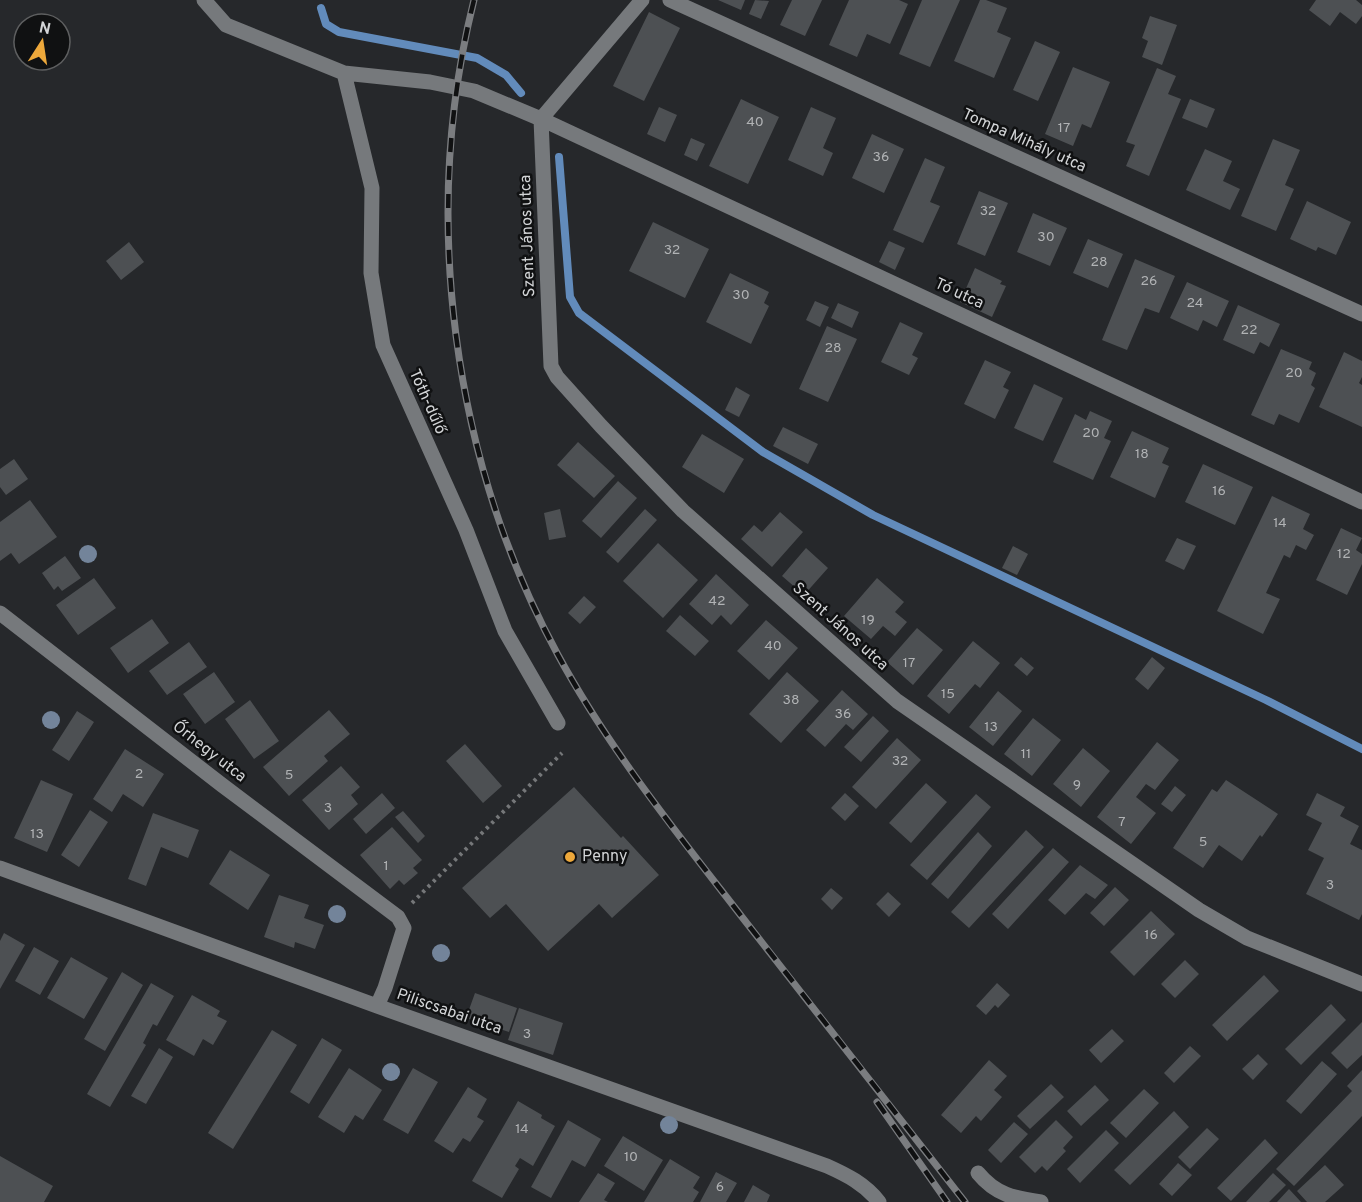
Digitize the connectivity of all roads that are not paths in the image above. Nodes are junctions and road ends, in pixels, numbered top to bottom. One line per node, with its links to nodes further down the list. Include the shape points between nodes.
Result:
1 (204, 0): 4 (street, Tó utca, via 226,25)
2 (642, 0): 5 (street)
3 (670, 0): 7 (street, Tompa Mihály utca)
4 (344, 73): 5 (street, Tó utca, via 474,91); 11 (street, Tóth-dűlő, via 372,188 371,273 383,345 466,530 505,631)
5 (541, 118): 9 (street, Tó utca); 13 (street, Szent János utca, via 551,366 601,426 682,511 897,701 1199,910 1247,939)
6 (1362, 300): 7 (street)
7 (1337, 303): 8 (street, Tompa Mihály utca)
8 (1362, 314)
9 (1362, 502)
10 (0, 613): 14 (street, Őrhegy utca, via 398,917 404,928)
11 (558, 723)
12 (0, 868): 14 (street, Piliscsabai utca)
13 (1362, 984)
14 (377, 1006): 16 (street, Piliscsabai utca, via 827,1166 849,1176)
15 (978, 1173): 17 (street, via 988,1185 1011,1197)
16 (879, 1202)
17 (1041, 1202)

